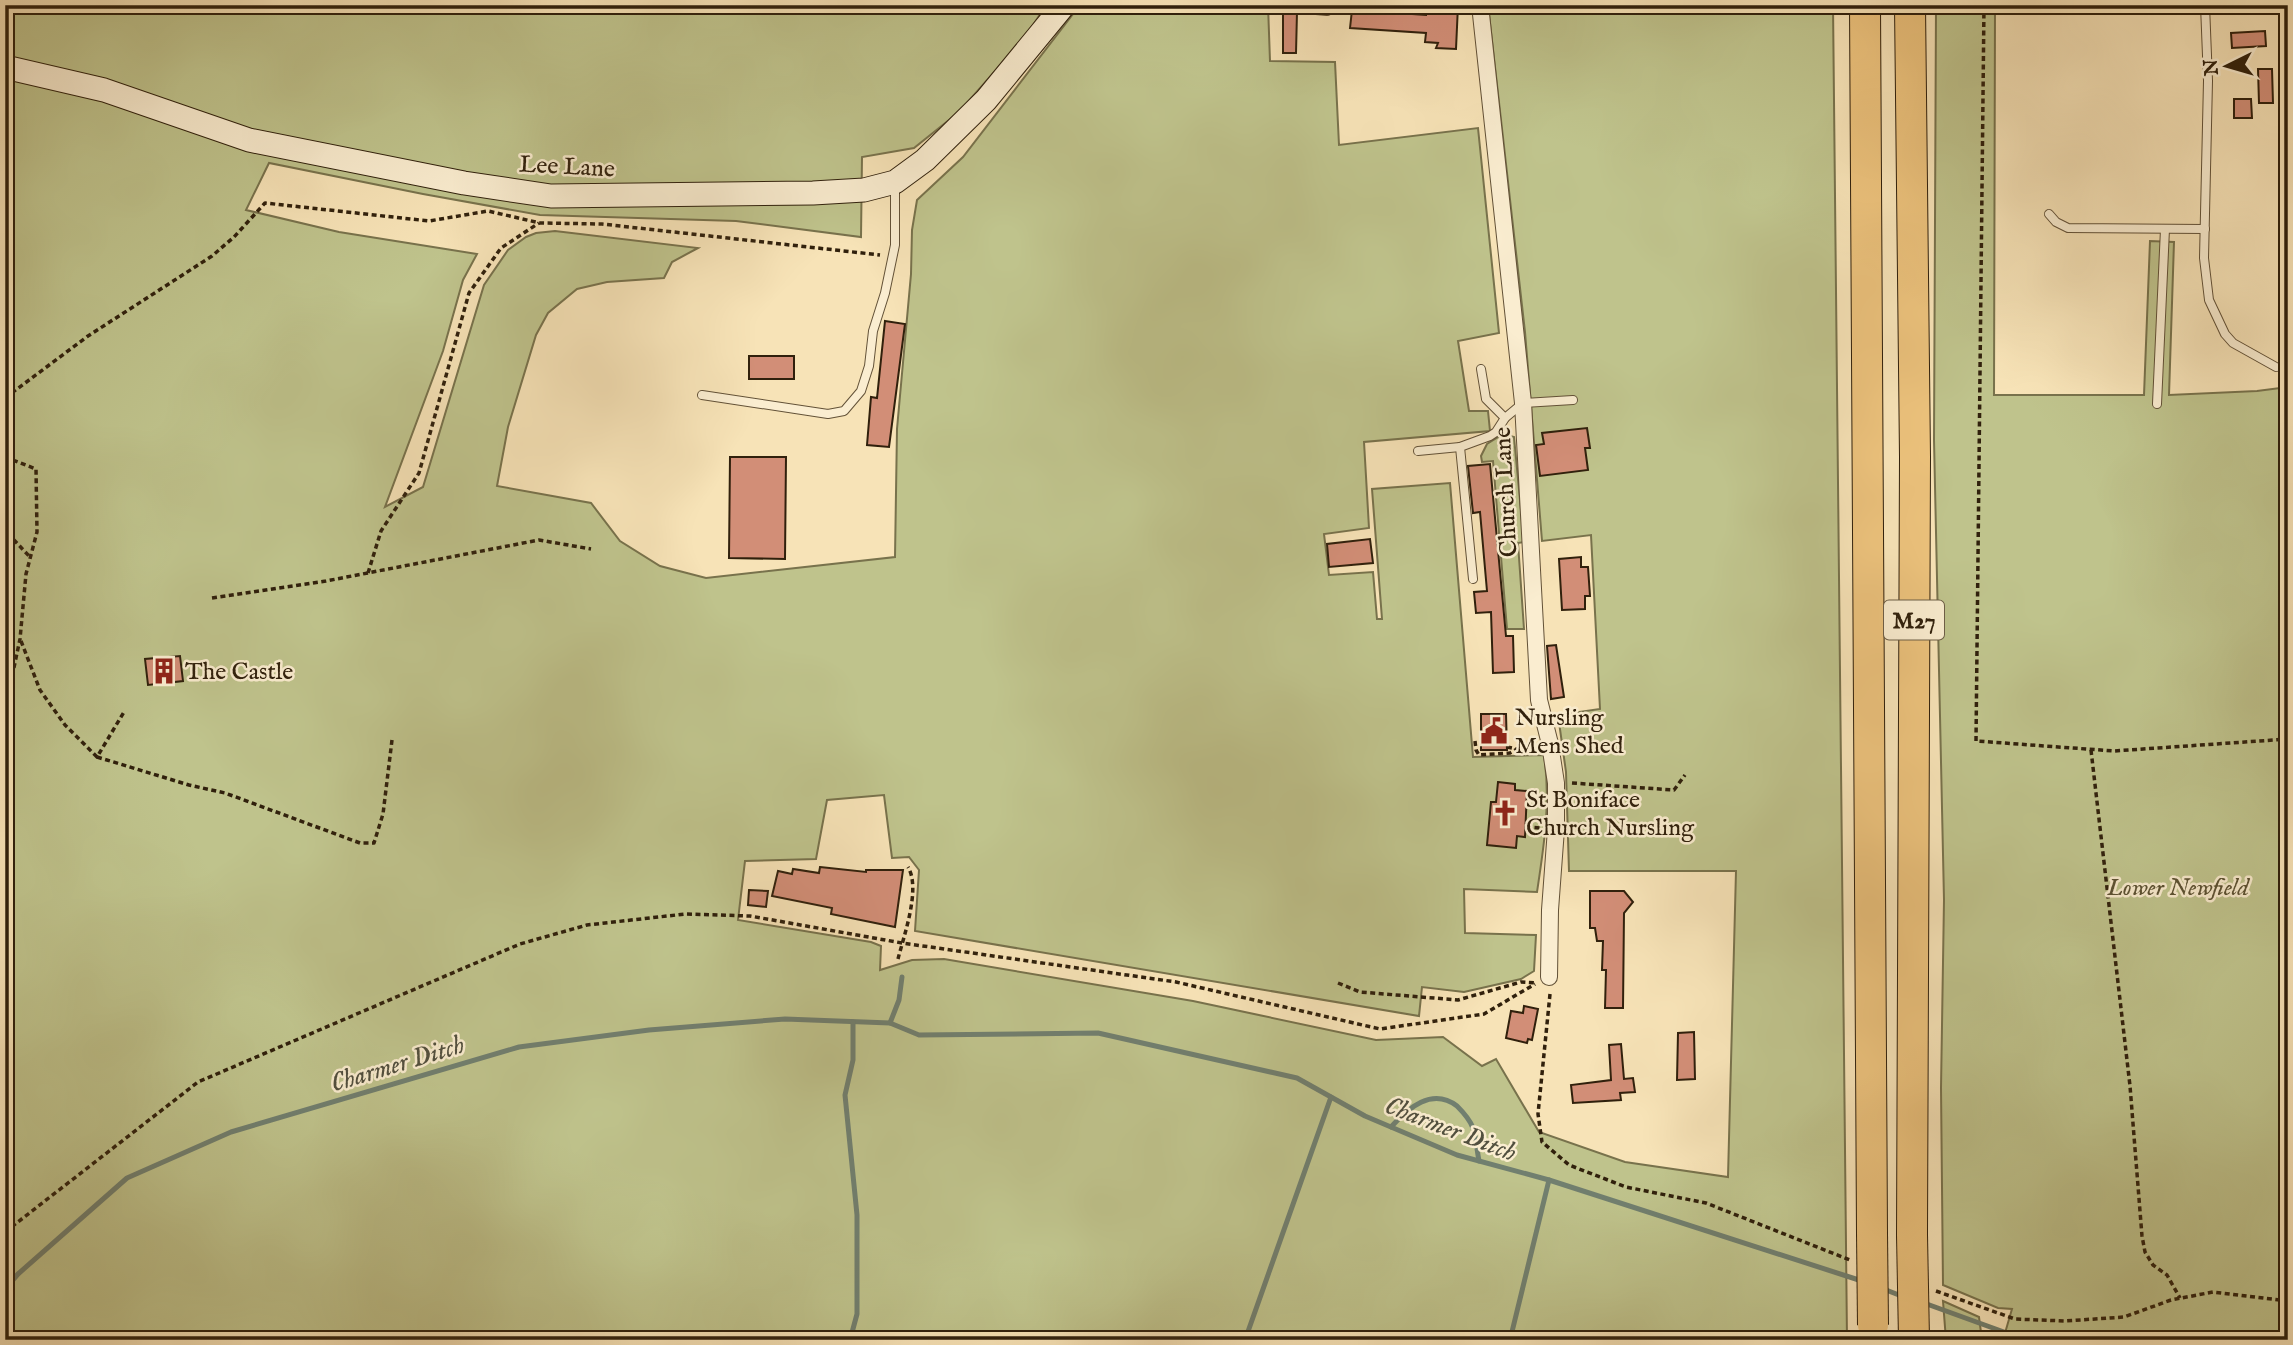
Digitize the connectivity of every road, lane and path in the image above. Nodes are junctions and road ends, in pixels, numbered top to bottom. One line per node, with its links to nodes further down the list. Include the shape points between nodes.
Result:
1 (1064, 5): 10 (street, Lee Lane, via 986,100 925,160)
2 (1328, 5): 8 (lane, via 1327,11)
3 (1480, 5): 21 (street, Church Lane)
4 (1865, 5): 56 (highway, M27, bridge)
5 (1910, 5): 57 (highway, M27, bridge, via 1915,429)
6 (1984, 5): 42 (path, via 1976,741)
7 (2205, 5): 14 (lane)
8 (1305, 9)
9 (5, 67): 10 (street, Lee Lane, via 104,90 248,141 551,196 813,193 863,190)
10 (895, 182): 15 (lane)
11 (2049, 214): 13 (lane, via 2068,228)
12 (540, 223): 15 (path, via 613,225); 19 (path, via 488,211 429,221 265,203 212,256 88,336); 30 (path, via 501,248 469,293 419,472 382,531)
13 (2165, 229): 14 (lane); 22 (lane)
14 (2205, 229): 16 (lane, via 2205,280 2216,318 2233,343)
15 (892, 257): 18 (lane, via 869,366 860,391 844,411 828,414)
16 (2276, 367)
17 (1481, 369): 23 (lane, via 1486,399)
18 (702, 395)
19 (5, 398)
20 (1573, 400): 21 (lane)
21 (1522, 403): 23 (lane); 39 (street, Church Lane, via 1539,700)
22 (2157, 404)
23 (1505, 418): 24 (lane, via 1490,436)
24 (1460, 447): 25 (lane); 31 (lane)
25 (1418, 451)
26 (5, 457): 29 (path, via 36,469 37,532)
27 (5, 539): 29 (path, via 15,540)
28 (592, 549): 30 (path, via 539,540)
29 (30, 557): 33 (path)
30 (368, 573): 32 (path)
31 (1473, 579)
32 (212, 598)
33 (20, 639): 34 (path); 43 (path, via 40,690 65,725)
34 (5, 710)
35 (124, 712): 43 (path)
36 (2288, 739): 42 (path)
37 (392, 740): 43 (path, via 383,814 374,843 360,843 225,793)
38 (1475, 741): 41 (path, via 1479,755)
39 (1550, 744): 41 (path); 45 (street, Church Lane)
40 (1507, 747): 41 (path)
41 (1517, 749)
42 (2091, 750): 54 (path, via 2130,1086 2142,1236 2145,1252 2153,1265 2168,1275)
43 (97, 757)
44 (1685, 775): 45 (path, via 1674,790)
45 (1556, 783): 49 (street, Church Lane)
46 (908, 867): 47 (path, via 912,898)
47 (902, 943): 48 (path); 50 (path, via 1176,982 1380,1029 1484,1013 1538,983 1521,982 1458,1000 1360,992); 51 (path, via 750,916 685,914 587,925 520,944 198,1082)
48 (898, 959)
49 (1549, 977): 52 (path, via 1551,1002 1538,1114 1542,1142 1569,1165 1626,1187 1706,1203)
50 (1338, 983)
51 (5, 1232)
52 (1828, 1252)
53 (1943, 1293): 54 (path, via 2015,1319 2065,1321 2124,1317)
54 (2180, 1298): 55 (path, via 2213,1292)
55 (2288, 1301)
56 (1873, 1332)
57 (1914, 1340)

